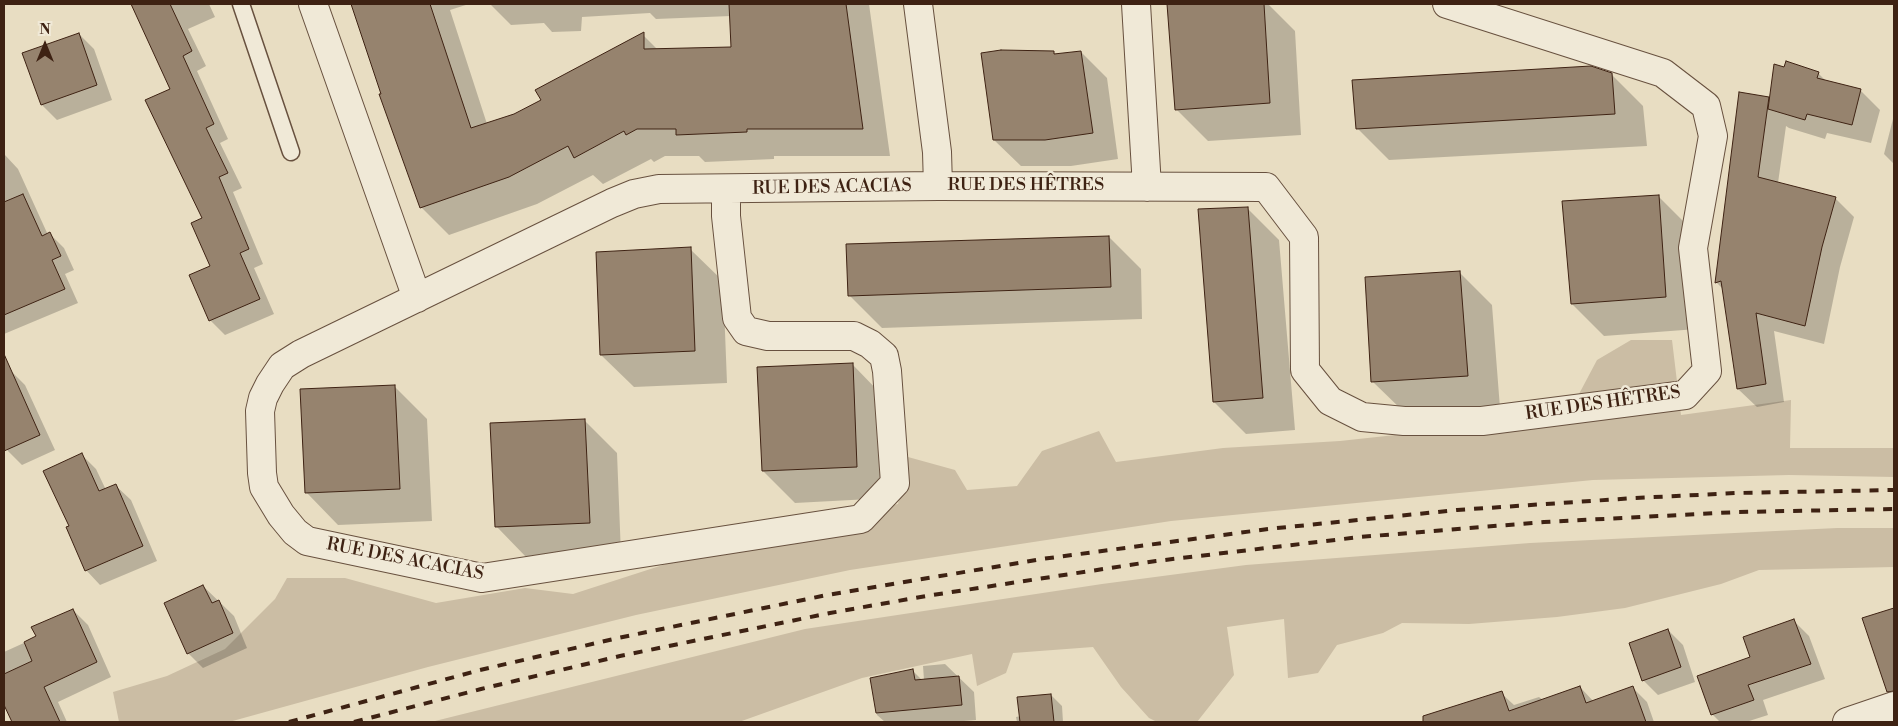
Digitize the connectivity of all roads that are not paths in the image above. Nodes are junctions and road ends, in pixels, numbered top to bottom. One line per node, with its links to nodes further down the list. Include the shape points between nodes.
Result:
1 (241, 4): 6 (lane)
2 (313, 4): 10 (street)
3 (918, 4): 7 (street, RUE DES HÊTRES, via 937,152)
4 (1136, 4): 8 (street)
5 (1447, 4): 8 (street, RUE DES HÊTRES, via 1663,73 1706,106 1713,136 1693,248 1707,371 1685,396 1482,420 1362,417 1330,401 1305,370 1304,237 1266,187)
6 (291, 152)
7 (938, 186): 8 (street, RUE DES HÊTRES); 9 (street, RUE DES ACACIAS)
8 (1146, 187)
9 (726, 189): 10 (street, RUE DES ACACIAS, via 659,189 634,194); 10 (street, RUE DES ACACIAS, via 736,318 746,331 768,336 854,336 884,356 895,484 861,519 482,578 307,541 281,515 264,487 260,411 263,398 282,366)
10 (417, 298)
11 (1894, 706): 12 (street)
12 (1848, 722)

